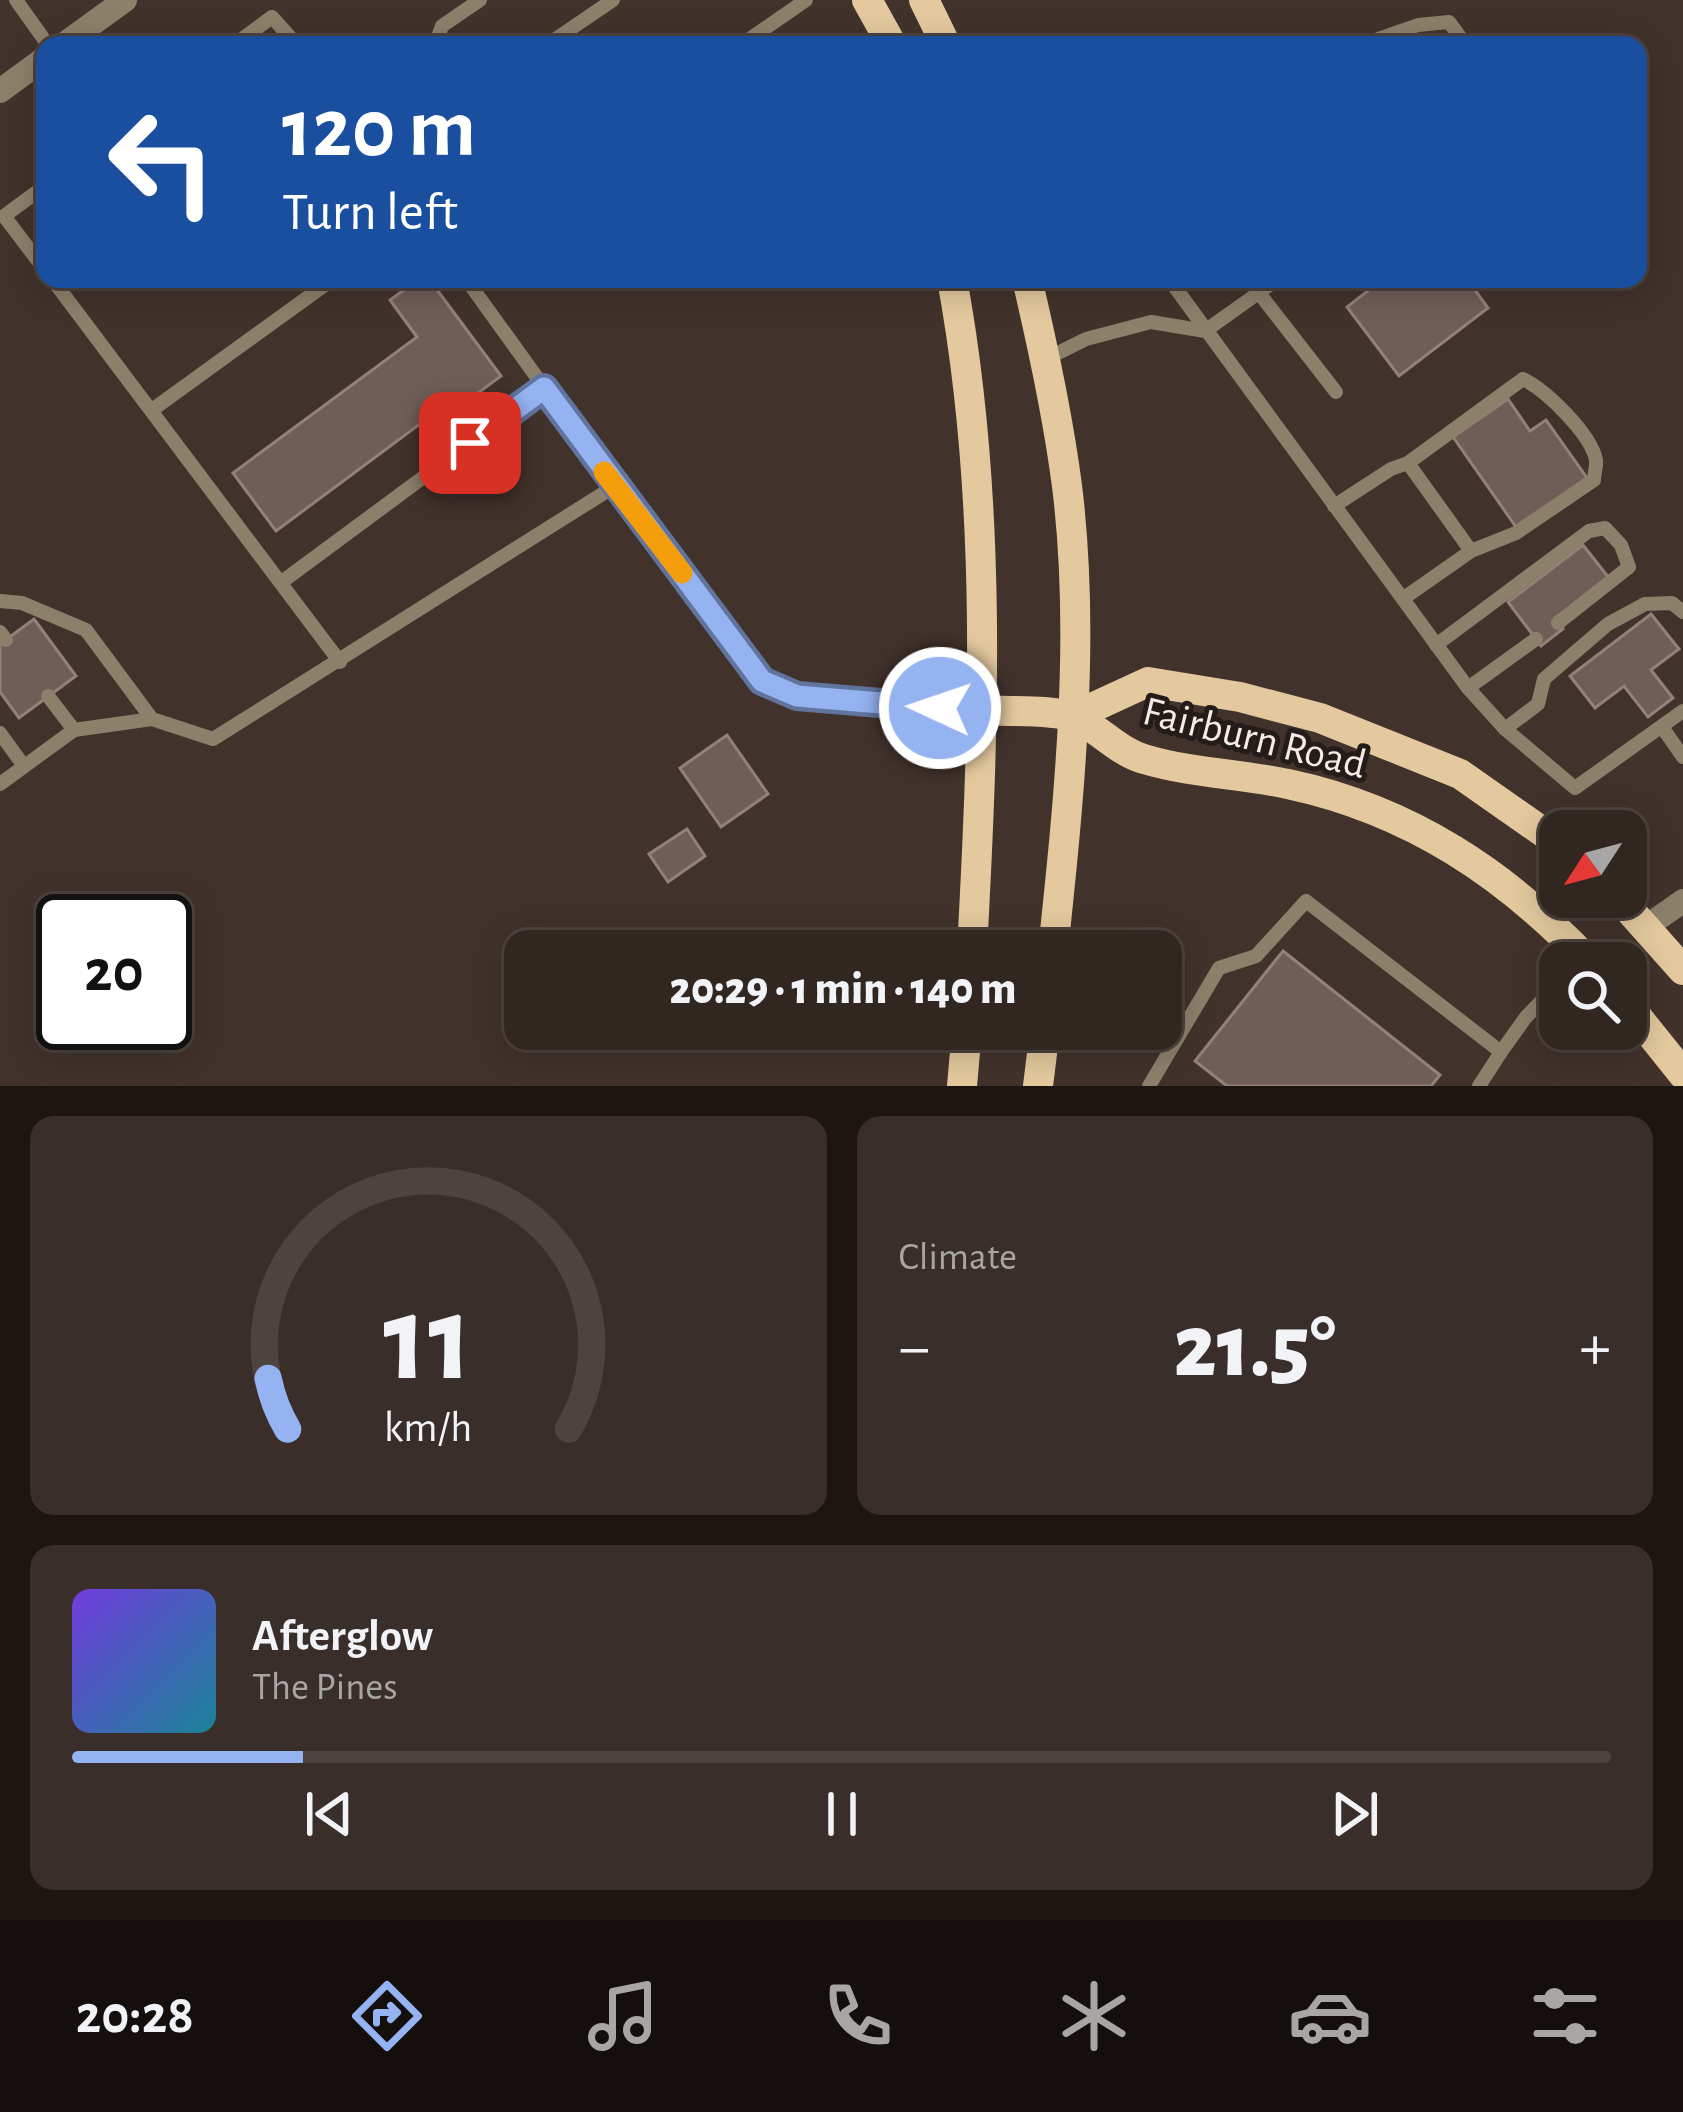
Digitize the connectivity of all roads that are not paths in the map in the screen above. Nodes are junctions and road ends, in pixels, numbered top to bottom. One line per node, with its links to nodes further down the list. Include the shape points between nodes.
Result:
1 (16, 0): 8 (lane)
2 (125, 0): 9 (street)
3 (480, 0): 12 (lane)
4 (613, 0): 13 (lane)
5 (806, 0): 14 (lane)
6 (867, 0): 15 (main road)
7 (924, 0): 16 (main road)
8 (42, 36)
9 (75, 36)
10 (246, 36): 11 (lane, via 272,16)
11 (289, 36)
12 (439, 36)
13 (560, 36)
14 (755, 36)
15 (887, 36)
16 (942, 36)
17 (1387, 36): 18 (lane, via 1449,22)
18 (1459, 36)
19 (36, 65): 20 (street)
20 (0, 91)
21 (36, 192): 22 (lane)
22 (1, 217): 23 (lane)
23 (36, 259)
24 (59, 288): 36 (lane)
25 (321, 288): 36 (lane)
26 (472, 288): 34 (lane)
27 (953, 288): 51 (main road, via 981,549)
28 (1029, 288): 33 (main road)
29 (1175, 288): 32 (lane)
30 (1266, 288): 31 (lane)
31 (1259, 293): 32 (lane); 35 (lane)
32 (1205, 331): 33 (lane, via 1151,322); 39 (lane)
33 (1046, 359): 53 (main road, via 1067,489)
34 (544, 388): 38 (lane); 41 (lane)
35 (1336, 392)
36 (152, 410): 41 (lane)
37 (1408, 463): 39 (lane); 40 (lane); 40 (lane, via 1523,379 1546,390 1569,418 1596,458 1594,480 1531,524)
38 (615, 486): 48 (lane); 51 (lane, via 762,681 814,699)
39 (1334, 506): 42 (lane)
40 (1471, 551): 42 (lane)
41 (283, 581): 48 (lane)
42 (1404, 598): 47 (lane)
43 (0, 602): 54 (lane, via 86,630)
44 (1683, 612): 56 (lane, via 1672,603 1645,604 1608,624 1544,680 1538,704)
45 (1558, 623): 47 (lane, via 1629,567 1605,528 1588,532)
46 (1536, 639): 49 (lane)
47 (1436, 645): 49 (lane)
48 (340, 662): 54 (lane, via 213,739)
49 (1468, 688): 56 (lane)
50 (48, 696): 57 (lane)
51 (982, 710): 53 (main road, Fairburn Road); 66 (main road)
52 (1683, 711): 55 (lane)
53 (1072, 717): 62 (main road, Fairburn Road, via 1148,682 1240,697 1320,718 1460,774); 67 (main road); 68 (main road, Fairburn Road, via 1140,759 1322,792 1418,828 1492,874)
54 (152, 719): 57 (lane)
55 (1662, 728): 56 (lane, via 1575,788); 59 (lane)
56 (1505, 729)
57 (74, 730): 60 (lane)
58 (0, 733): 60 (lane)
59 (1683, 757)
60 (24, 766): 61 (lane)
61 (0, 784)
62 (1539, 826)
63 (1683, 901): 65 (street)
64 (1639, 918): 65 (main road)
65 (1647, 926): 69 (main road)
66 (973, 930)
67 (1055, 930)
68 (1568, 942)
69 (1683, 970)
70 (1539, 1004): 74 (lane)
71 (1647, 1030): 75 (main road)
72 (966, 1050): 76 (main road)
73 (1042, 1050): 77 (main road)
74 (1501, 1052): 78 (lane, via 1306,901 1256,956 1219,968); 79 (lane)
75 (1683, 1076): 80 (lane)
76 (962, 1086)
77 (1038, 1086)
78 (1148, 1086)
79 (1479, 1086)
80 (1675, 1086)

